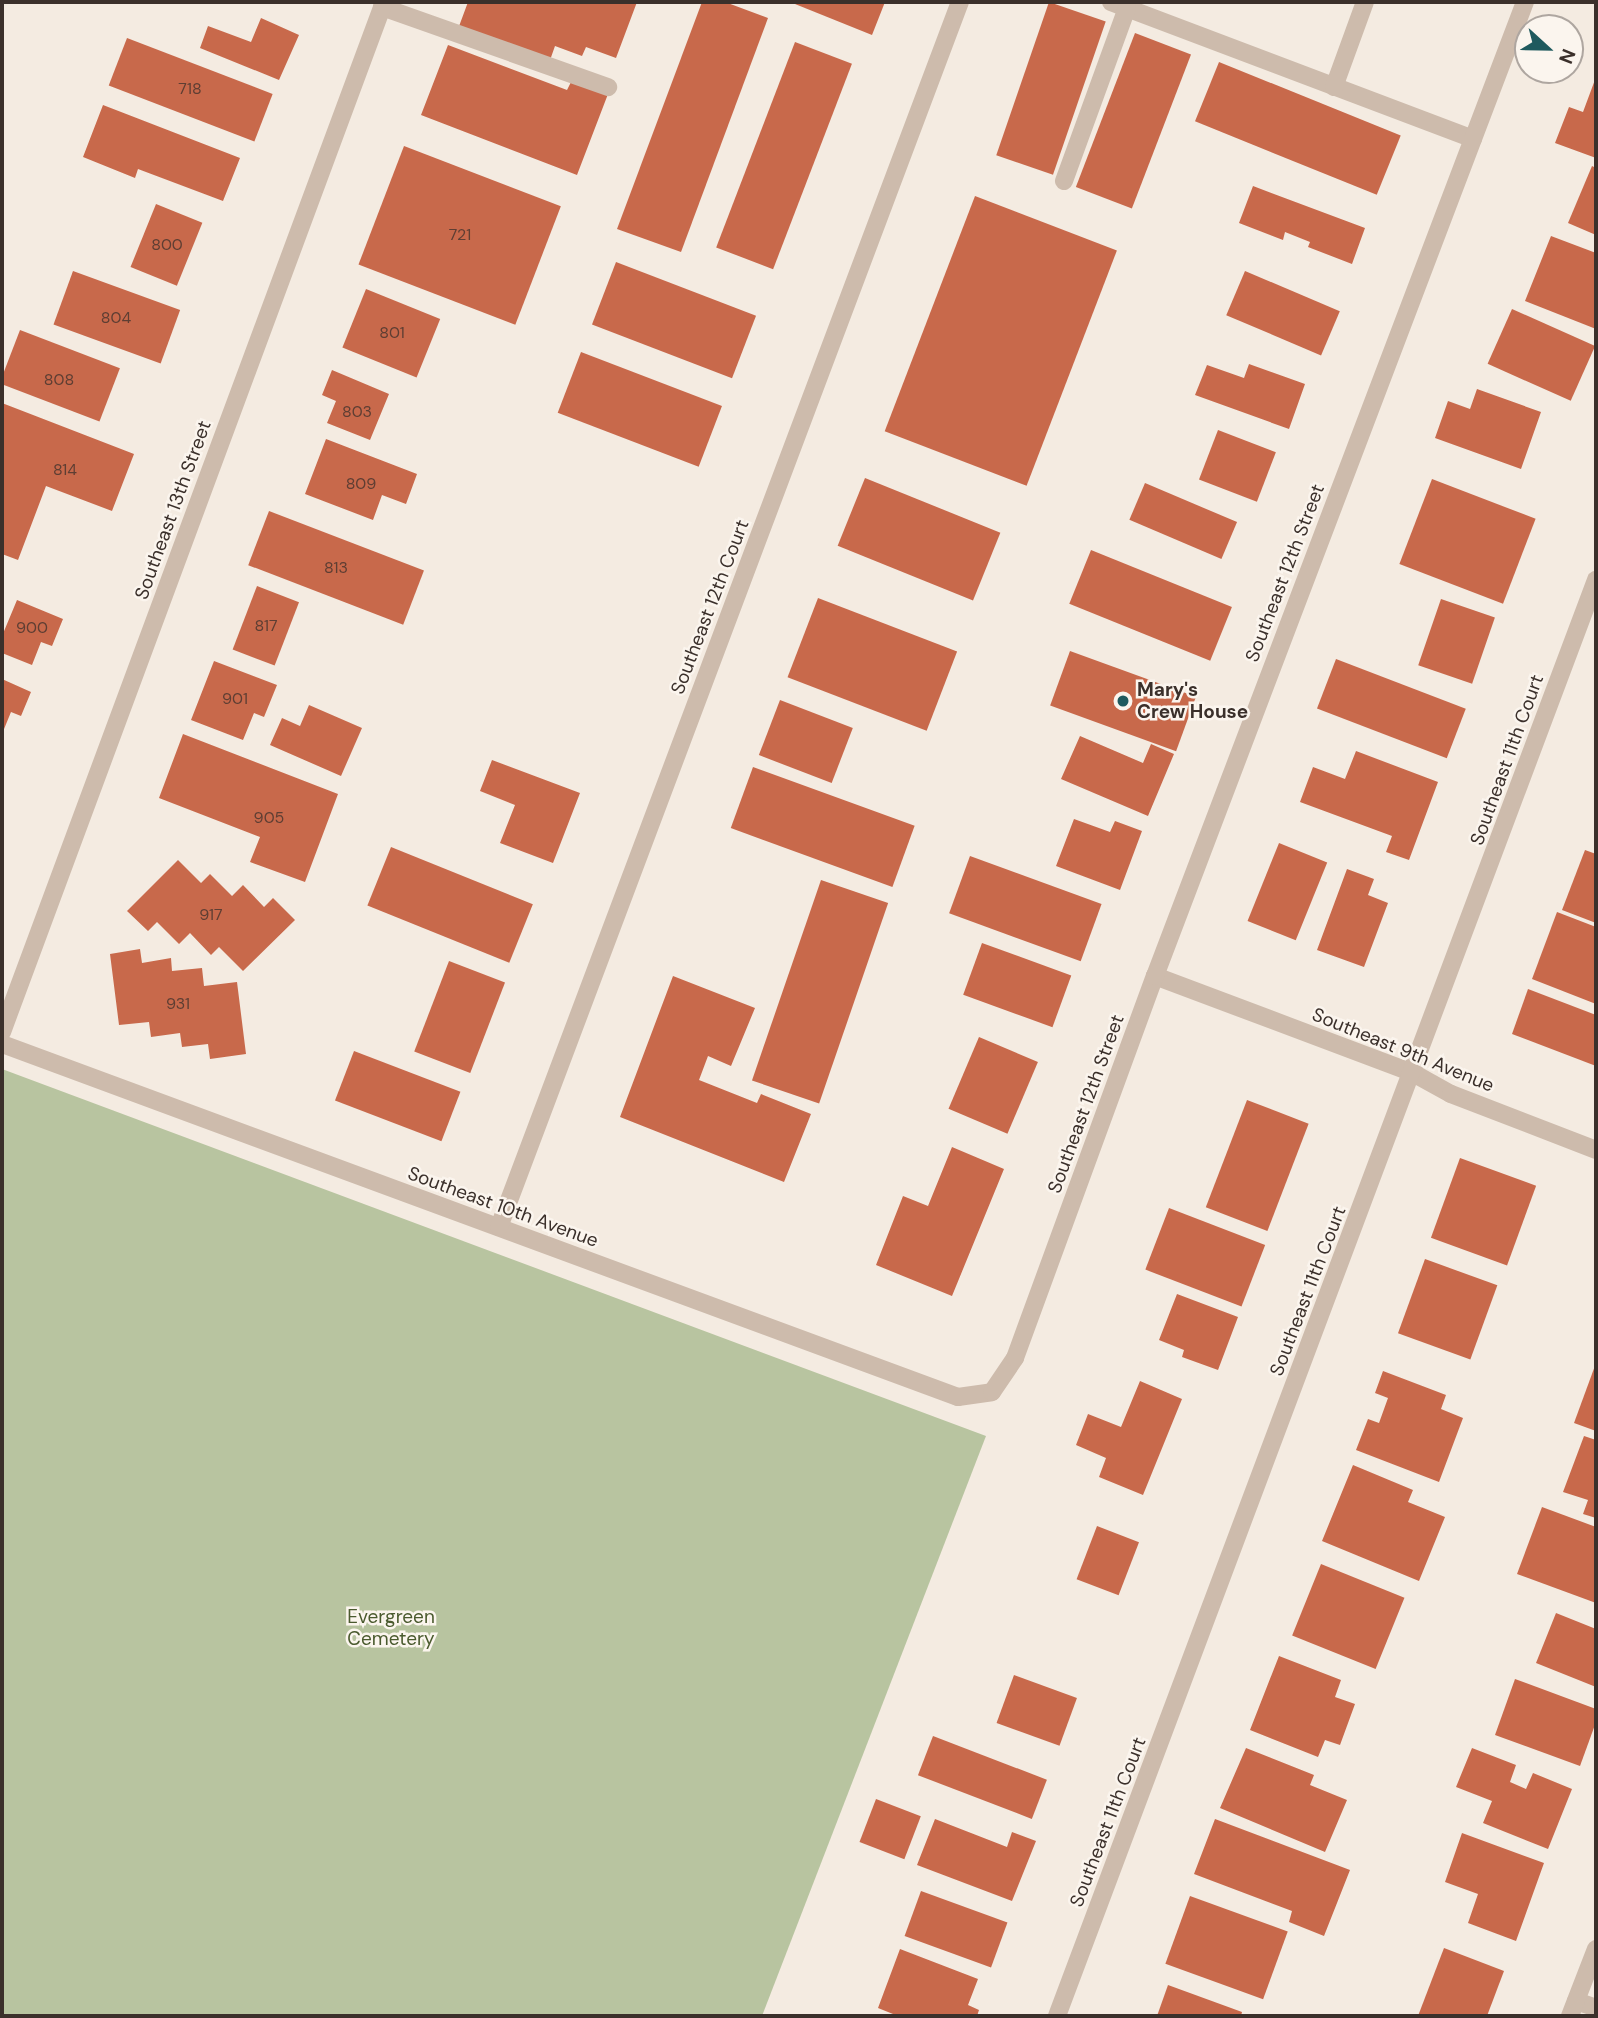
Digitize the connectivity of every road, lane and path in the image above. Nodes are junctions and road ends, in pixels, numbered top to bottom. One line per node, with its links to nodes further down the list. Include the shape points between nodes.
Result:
1 (960, 2): 16 (street, Southeast 12th Court)
2 (1365, 2): 7 (street)
3 (1525, 2): 8 (street, Southeast 12th Street)
4 (383, 5): 6 (street); 12 (street, Southeast 13th Street)
5 (1119, 5): 7 (street); 9 (street)
6 (608, 87)
7 (1334, 87): 8 (street)
8 (1473, 139): 11 (street, Southeast 12th Street)
9 (1063, 181)
10 (1596, 580): 14 (street, Southeast 11th Court)
11 (1155, 976): 14 (street, Southeast 9th Avenue); 17 (street, Southeast 12th Street, via 1015,1359)
12 (2, 1032)
13 (2, 1044): 16 (street, Southeast 10th Avenue)
14 (1413, 1073): 15 (street, Southeast 9th Avenue, via 1451,1094); 21 (street, Southeast 11th Court)
15 (1596, 1150)
16 (499, 1227): 17 (street, Southeast 10th Avenue, via 958,1397)
17 (992, 1392)
18 (1596, 1949): 20 (street)
19 (1596, 2008): 20 (street)
20 (1573, 2009)
21 (1057, 2016)

